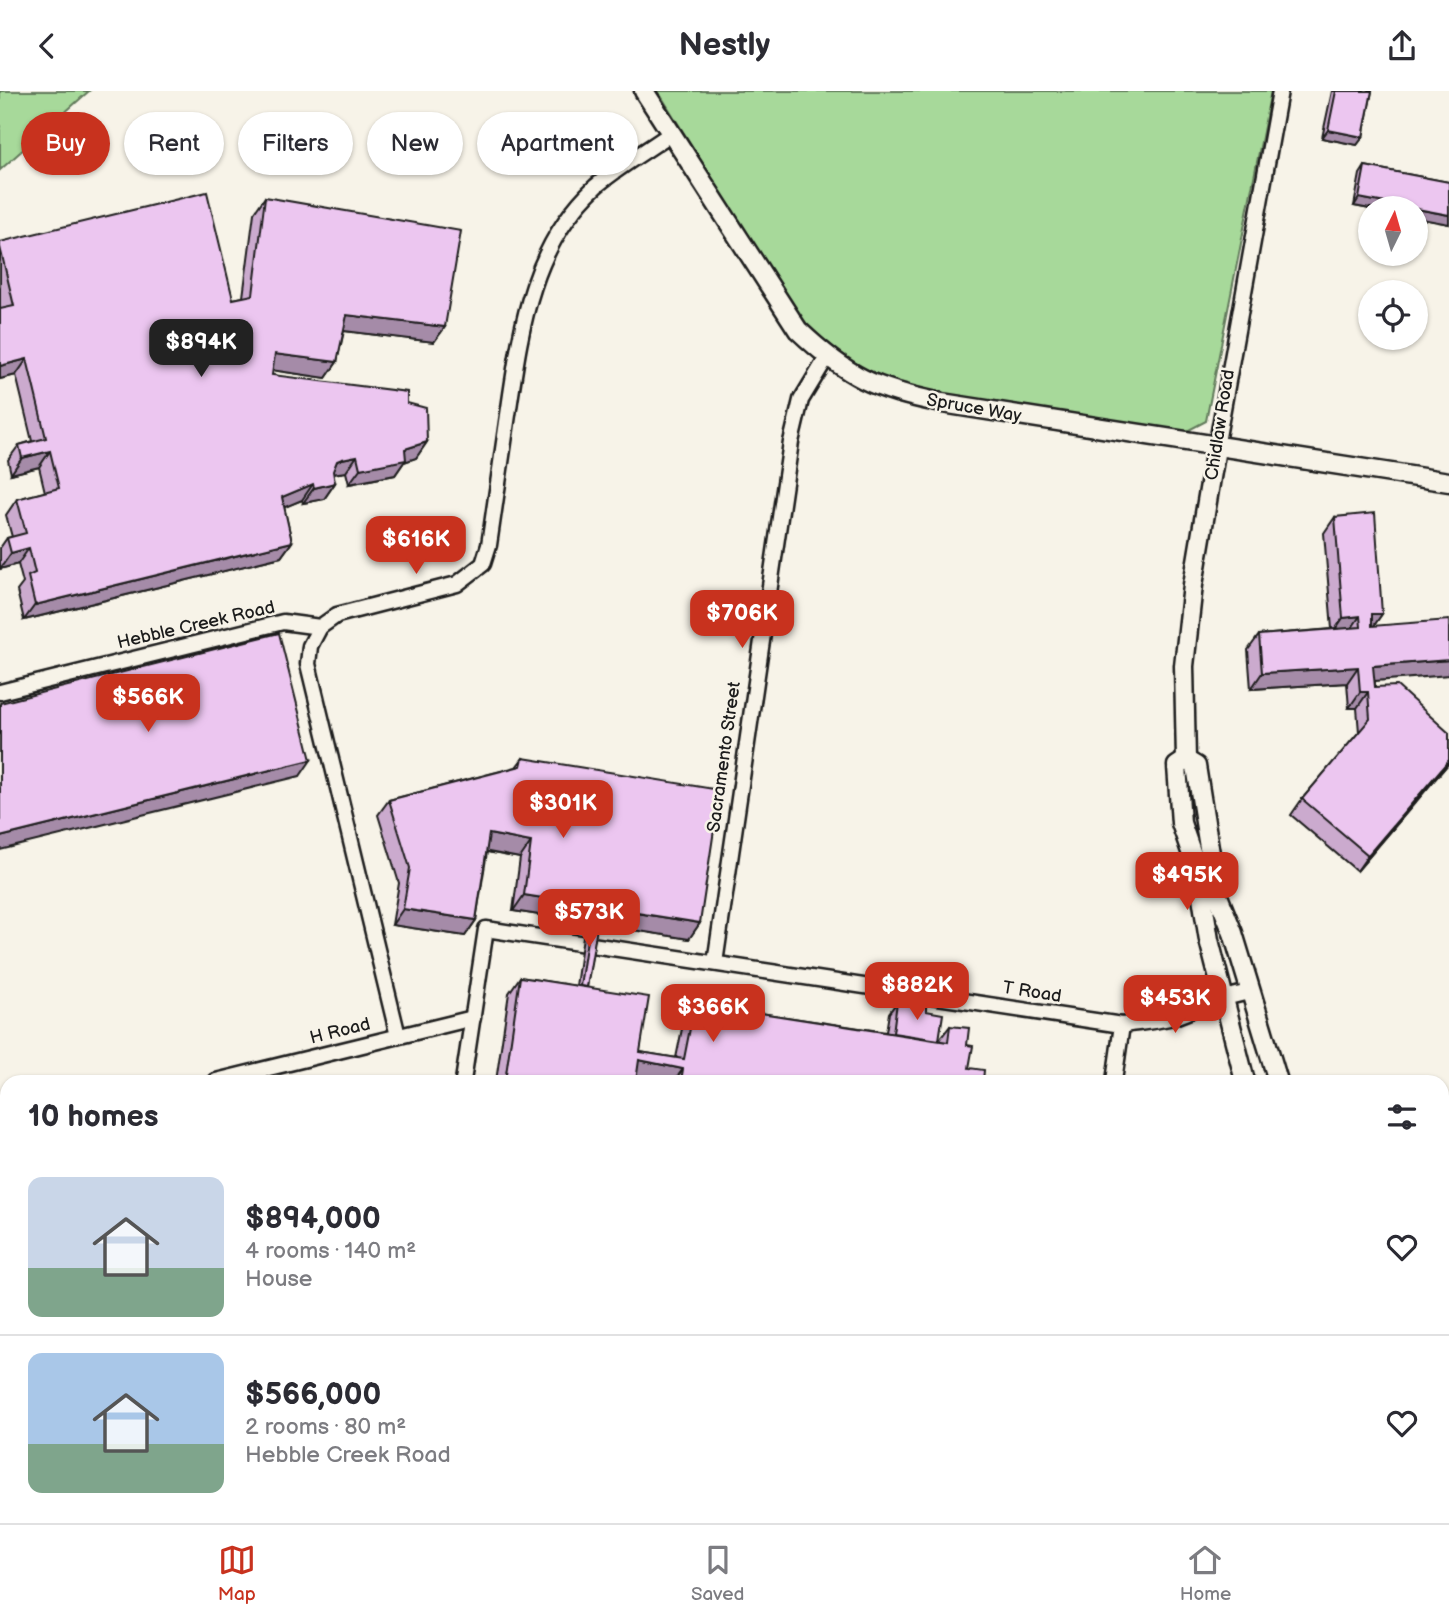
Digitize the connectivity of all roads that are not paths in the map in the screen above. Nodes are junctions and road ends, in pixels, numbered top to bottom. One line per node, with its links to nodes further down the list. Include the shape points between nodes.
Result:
1 (644, 91): 3 (street, Spruce Way)
2 (1280, 91): 5 (street, Chidlaw Road)
3 (670, 134): 4 (street, Spruce Way, via 798,330); 7 (street, via 597,186 548,249 530,291 520,338 483,564 457,584 337,615)
4 (827, 357): 5 (street, Spruce Way, via 889,393); 10 (street, Sacramento Street, via 802,400 791,442)
5 (1216, 448): 6 (street, Spruce Way); 9 (street, Chidlaw Road, via 1188,624)
6 (1449, 482)
7 (320, 627): 8 (street, Hebble Creek Road, via 283,622); 15 (street, via 310,646 308,664)
8 (0, 692)
9 (1186, 760): 11 (street, Chidlaw Road, via 1196,766 1216,891); 12 (street, Chidlaw Road, via 1177,766 1181,823 1205,902)
10 (715, 963): 13 (street, T Road, via 486,929); 14 (street, T Road)
11 (1250, 992): 12 (street, T Road); 20 (street, Chidlaw Road)
12 (1223, 999): 14 (street, T Road); 19 (street, Chidlaw Road)
13 (473, 1019): 15 (street, H Road); 17 (street)
14 (1129, 1024): 18 (street)
15 (398, 1036): 16 (street, H Road)
16 (240, 1075)
17 (464, 1075)
18 (1116, 1075)
19 (1243, 1075)
20 (1276, 1075)

